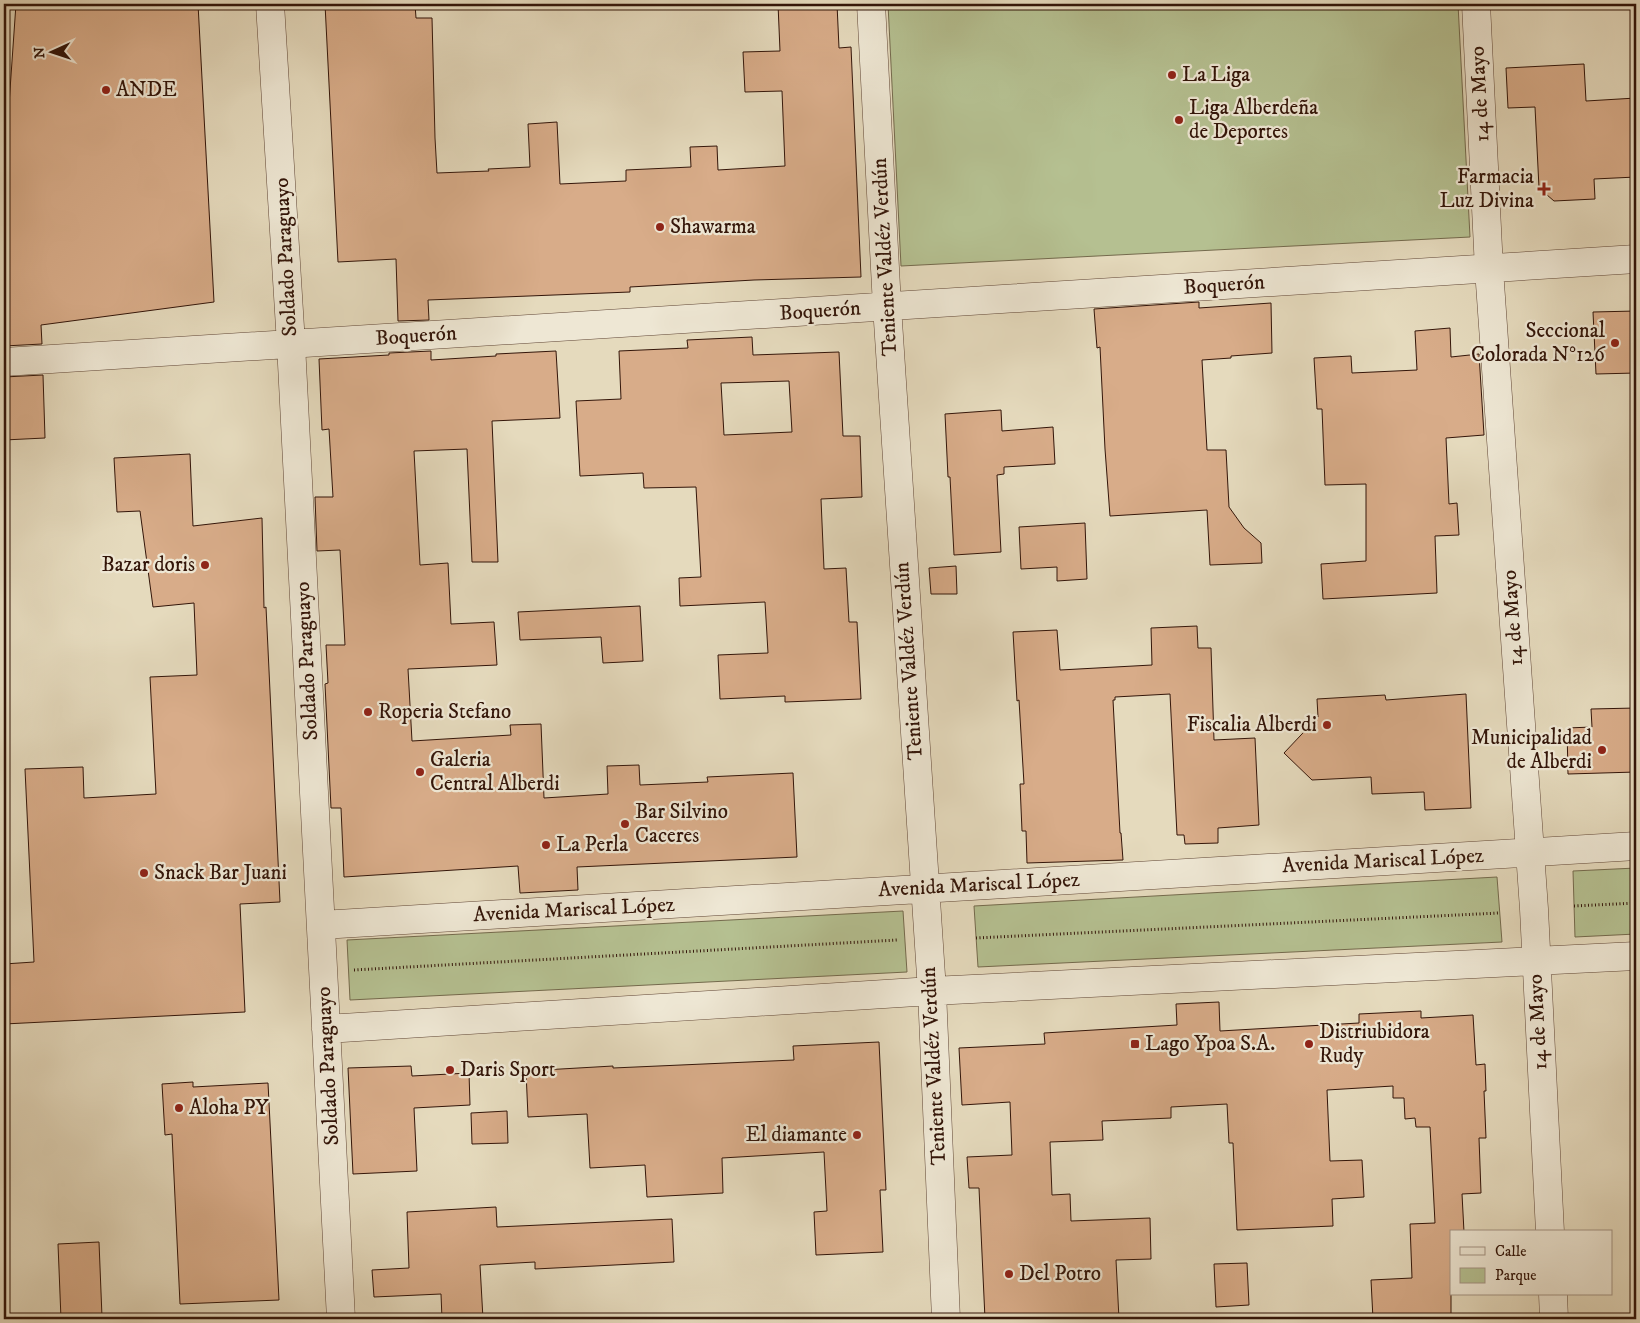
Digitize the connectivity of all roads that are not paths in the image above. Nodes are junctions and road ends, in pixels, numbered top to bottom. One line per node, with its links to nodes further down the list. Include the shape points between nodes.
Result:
1 (270, 4): 7 (street, Soldado Paraguayo)
2 (871, 4): 6 (street, Teniente Valdéz Verdún)
3 (1476, 4): 5 (street, 14 de Mayo)
4 (1636, 259): 5 (street, Boquerón)
5 (1489, 269): 6 (street, Boquerón); 10 (street, 14 de Mayo)
6 (887, 306): 7 (street, Boquerón); 11 (street, Teniente Valdéz Verdún)
7 (291, 344): 8 (street, Boquerón); 12 (street, Soldado Paraguayo)
8 (4, 362)
9 (1636, 846): 10 (street, Avenida Mariscal López)
10 (1529, 852): 11 (street, Avenida Mariscal López); 14 (street, 14 de Mayo)
11 (924, 889): 12 (street, Avenida Mariscal López); 15 (street, Teniente Valdéz Verdún)
12 (321, 925): 16 (street, Soldado Paraguayo)
13 (1636, 956): 14 (street)
14 (1535, 960): 15 (street); 17 (street, 14 de Mayo)
15 (932, 991): 16 (street); 20 (street, Teniente Valdéz Verdún)
16 (326, 1029): 19 (street, Soldado Paraguayo)
17 (1550, 1230)
18 (1553, 1296): 21 (street)
19 (341, 1319)
20 (946, 1319)
21 (1554, 1319)

